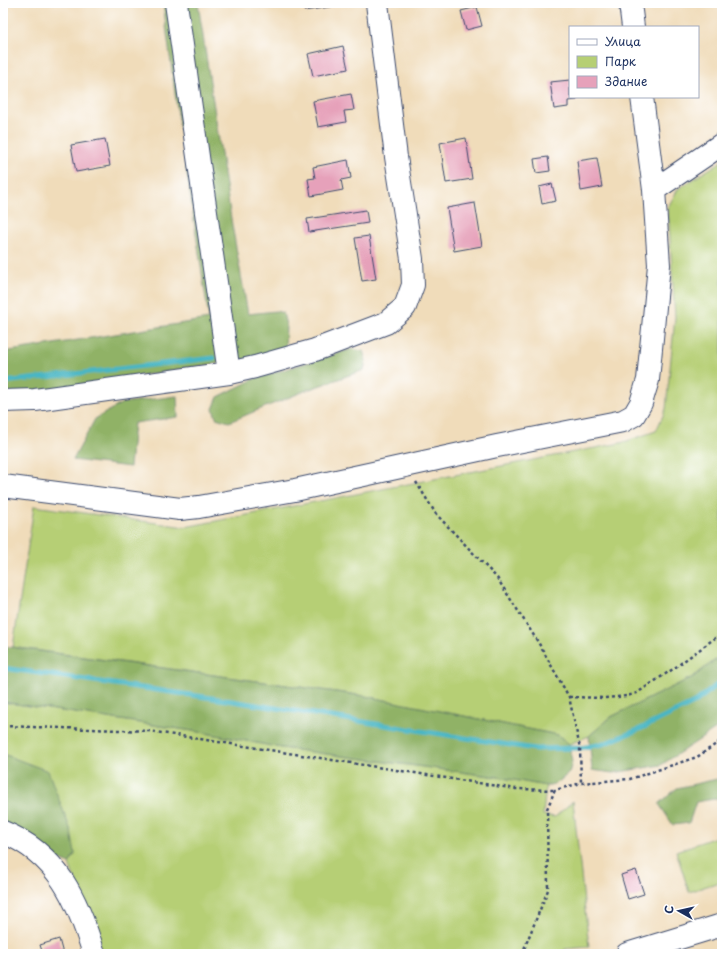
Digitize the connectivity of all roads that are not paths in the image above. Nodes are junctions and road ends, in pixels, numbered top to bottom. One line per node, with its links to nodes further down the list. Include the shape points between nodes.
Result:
1 (176, 3): 8 (street)
2 (377, 3): 8 (street, via 396,157 412,259 412,285 405,307 386,323 315,350)
3 (630, 3): 4 (street)
4 (633, 26)
5 (642, 98): 7 (street)
6 (722, 144): 7 (street)
7 (654, 190): 10 (street, via 659,265 648,380 641,403 634,415 623,421 199,508 180,509)
8 (229, 373): 9 (street, via 35,400)
9 (3, 401)
10 (3, 486)
11 (3, 832): 13 (street, via 32,847 62,878 77,905)
12 (722, 924): 14 (street)
13 (94, 954)
14 (627, 954)

